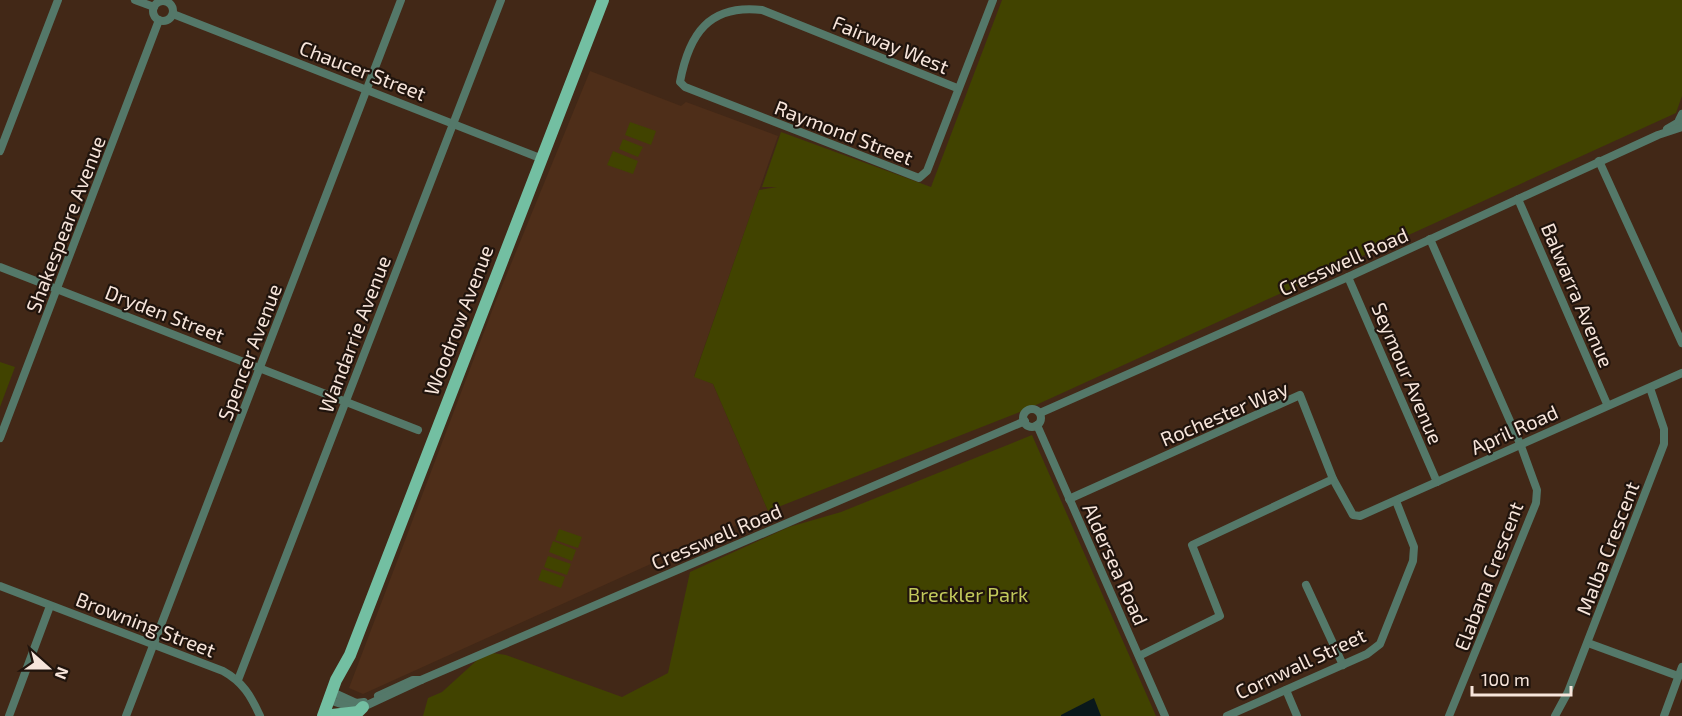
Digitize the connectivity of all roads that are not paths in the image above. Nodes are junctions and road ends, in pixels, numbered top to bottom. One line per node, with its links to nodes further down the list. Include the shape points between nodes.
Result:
1 (58, 0): 16 (street)
2 (135, 0): 8 (street)
3 (401, 0): 13 (street, Spencer Avenue)
4 (501, 0): 15 (street, Wandarrie Avenue)
5 (603, 0): 17 (main road, Woodrow Avenue)
6 (993, 0): 12 (street, Raymond Street)
7 (167, 1): 8 (street); 9 (street)
8 (154, 7): 10 (street)
9 (173, 14): 10 (street, via 170,19); 13 (street, Chaucer Street)
10 (159, 20): 23 (street, Shakespeare Avenue)
11 (680, 82): 12 (street, Fairway West, via 692,42 706,21 742,8 762,10); 12 (street, Raymond Street, via 919,178 927,171)
12 (957, 88)
13 (368, 90): 15 (street, Chaucer Street); 25 (street, Spencer Avenue)
14 (1681, 123): 18 (street, Cresswell Road)
15 (452, 124): 17 (street, Chaucer Street); 28 (street, Wandarrie Avenue)
16 (0, 151)
17 (540, 158): 53 (main road, Woodrow Avenue)
18 (1599, 161): 19 (street, Cresswell Road); 24 (street)
19 (1518, 199): 20 (street, Cresswell Road); 29 (street, Balwarra Avenue)
20 (1430, 240): 22 (street, Cresswell Road); 35 (street, Elabana Crescent)
21 (0, 267): 23 (street, Dryden Street)
22 (1348, 278): 30 (street, Cresswell Road); 37 (street, Seymour Avenue)
23 (58, 289): 25 (street, Dryden Street); 34 (street, Shakespeare Avenue)
24 (1682, 343)
25 (261, 369): 28 (street, Dryden Street); 45 (street, Spencer Avenue)
26 (1682, 372): 27 (street, April Road)
27 (1650, 388): 29 (street, April Road); 44 (street, Malba Crescent, via 1664,429 1664,444)
28 (345, 402): 33 (street, Dryden Street); 50 (street, Wandarrie Avenue)
29 (1607, 404): 35 (street, April Road)
30 (1040, 413): 31 (street, Cresswell Road, via 1028,410); 32 (street)
31 (1024, 421): 32 (street); 51 (street, Cresswell Road)
32 (1037, 425): 38 (street, Aldersea Road)
33 (418, 430)
34 (0, 438)
35 (1521, 446): 37 (street, April Road); 62 (street, Elabana Crescent, via 1537,490 1536,503)
36 (1333, 479): 38 (street, Rochester Way, via 1300,395); 40 (street, Rochester Way, via 1353,515); 46 (street, via 1192,544 1220,616)
37 (1437, 482): 39 (street, April Road)
38 (1069, 499): 46 (street, Aldersea Road)
39 (1396, 501): 40 (street, April Road); 47 (street, Cornwall Street, via 1414,547 1413,561 1380,644)
40 (1360, 516)
41 (1306, 585): 47 (street)
42 (0, 586): 43 (street, Browning Street)
43 (50, 606): 45 (street, Browning Street); 55 (street)
44 (1588, 643): 49 (street); 63 (street, Malba Crescent)
45 (153, 645): 50 (street, Browning Street); 56 (street, Spencer Avenue)
46 (1139, 656): 59 (street, Aldersea Road)
47 (1343, 665): 52 (street, Cornwall Street)
48 (1682, 667): 49 (street)
49 (1678, 676): 64 (street)
50 (238, 680): 57 (street)
51 (421, 680): 53 (street, Cresswell Road, via 365,702); 54 (street, Cresswell Road)
52 (1286, 690): 60 (street, Cornwall Street); 61 (street)
53 (334, 697): 54 (street, via 350,707); 58 (main road, Woodrow Avenue)
54 (363, 707): 58 (main road, via 358,712)
55 (9, 716)
56 (126, 716)
57 (260, 716)
58 (329, 716)
59 (1165, 716)
60 (1227, 716)
61 (1297, 716)
62 (1449, 716)
63 (1555, 716)
64 (1664, 716)

